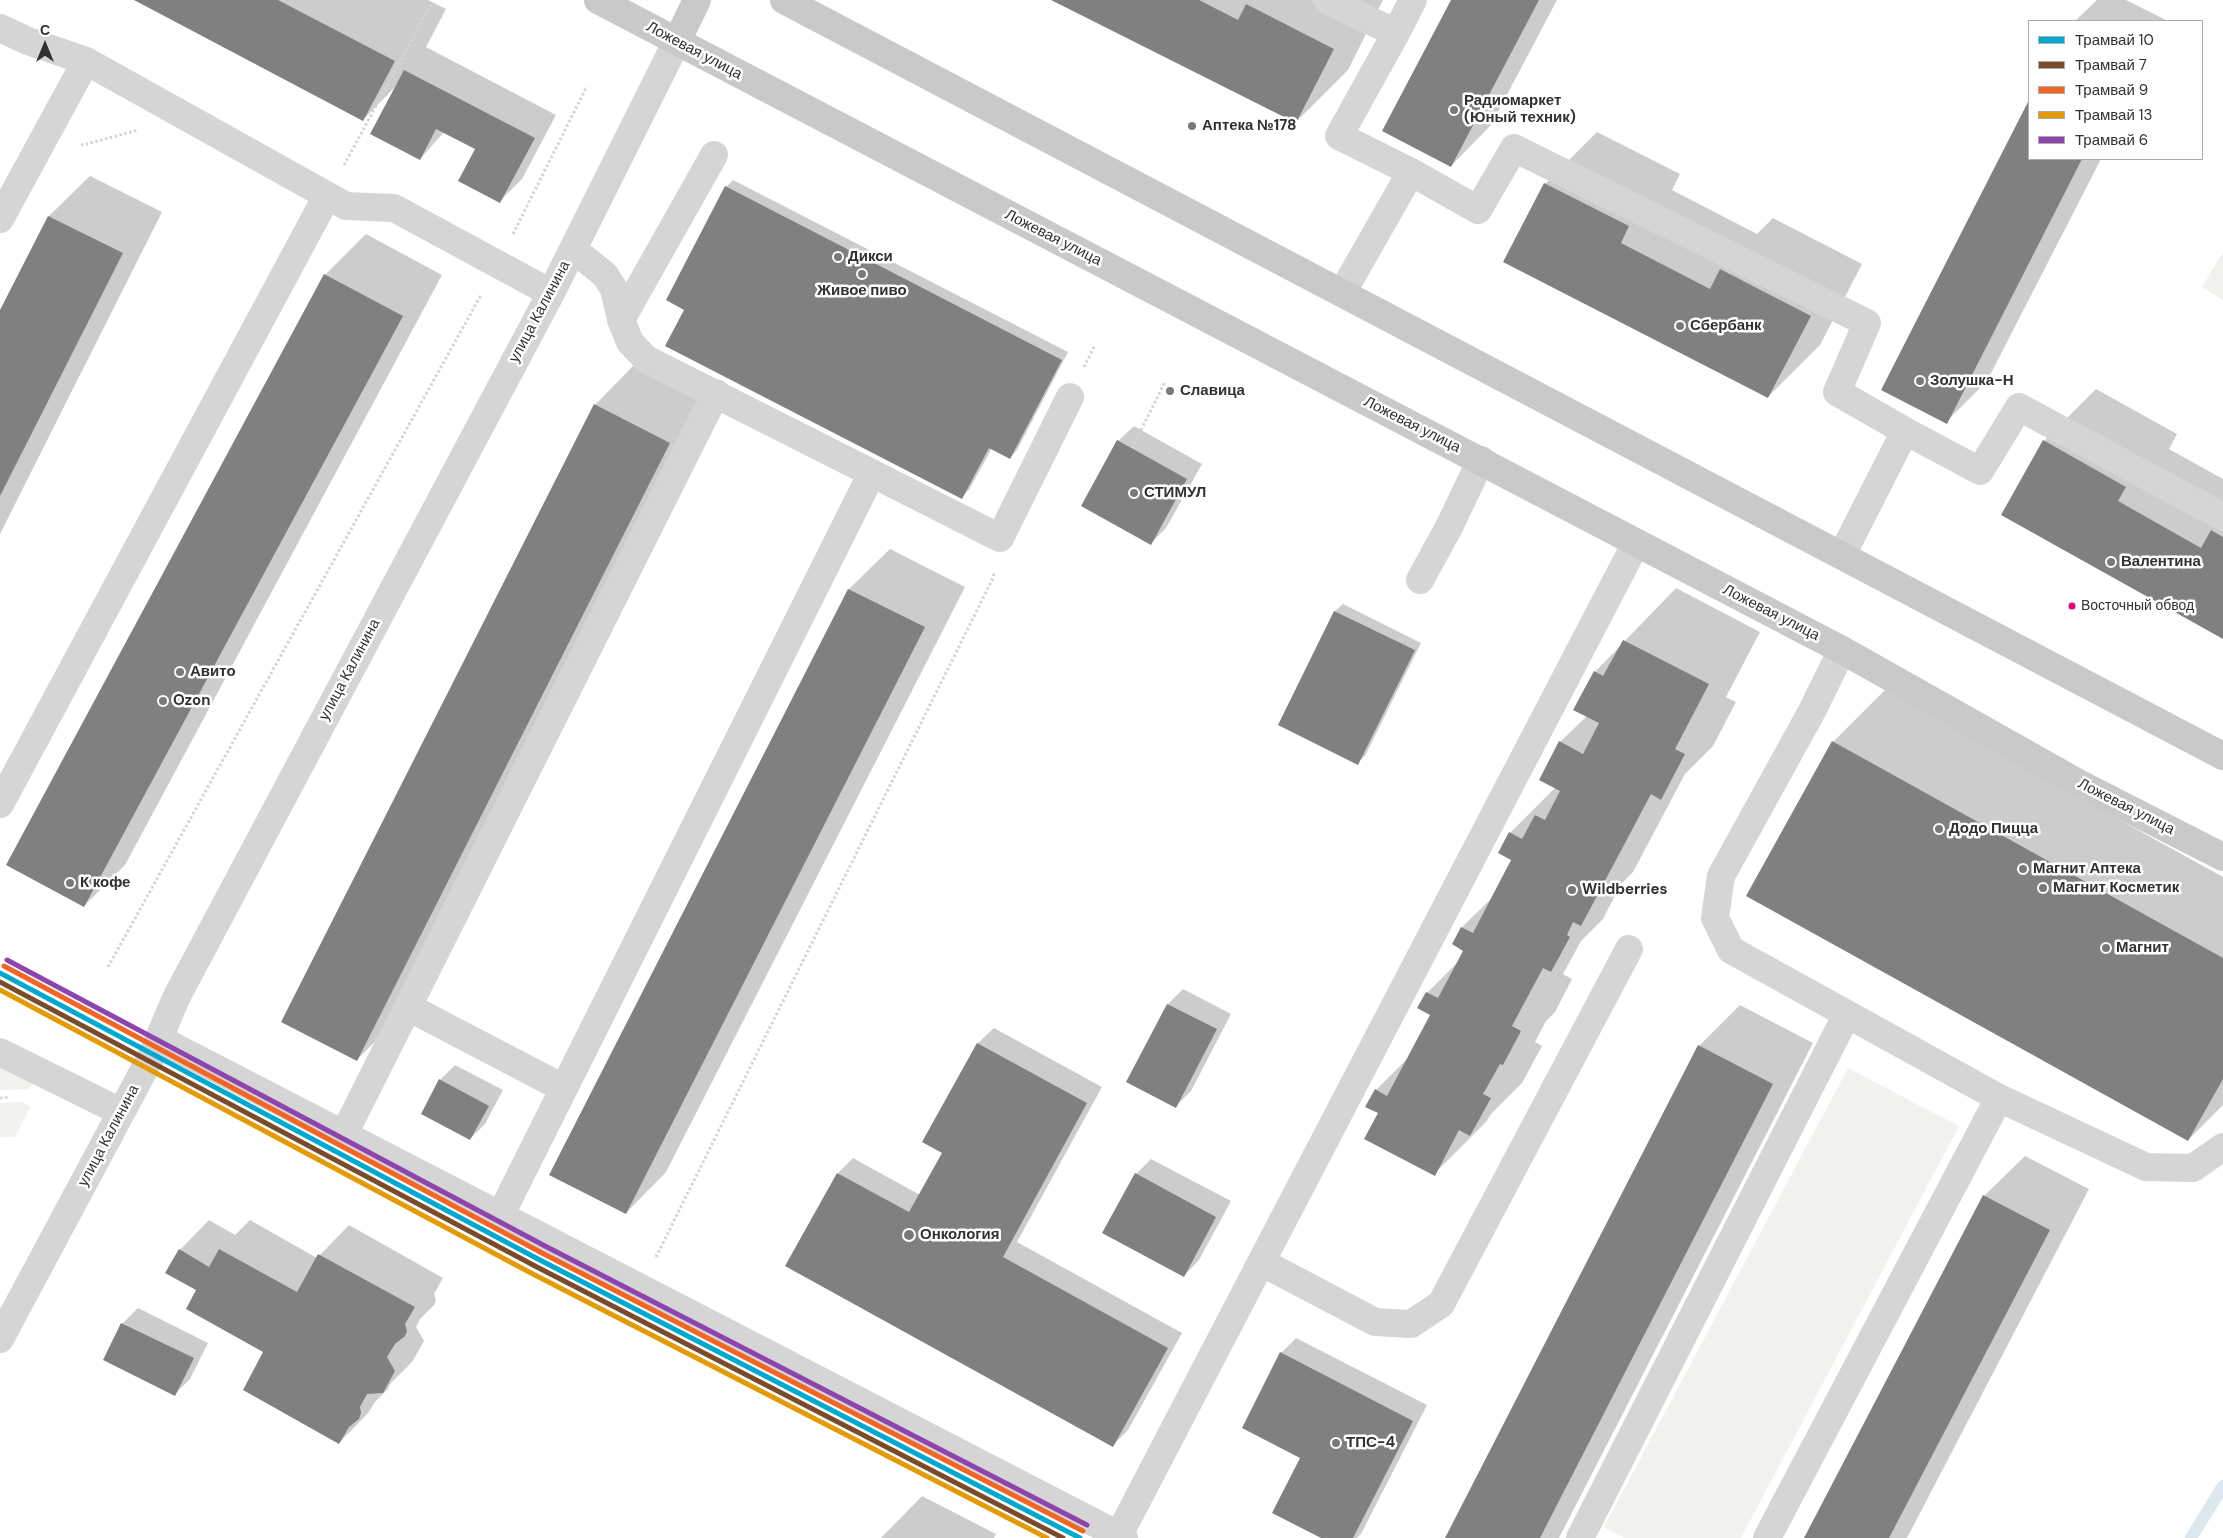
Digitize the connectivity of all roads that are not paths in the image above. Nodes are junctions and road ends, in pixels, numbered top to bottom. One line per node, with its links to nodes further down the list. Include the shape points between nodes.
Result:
1 (598, 0): 8 (main road, Ложевая улица)
2 (697, 0): 8 (main road, улица Калинина)
3 (784, 0): 16 (main road)
4 (1327, 0): 7 (street)
5 (1414, 0): 7 (street)
6 (0, 28): 9 (street)
7 (1396, 33): 11 (street, via 1339,136)
8 (677, 41): 14 (street, улица Калинина); 21 (main road, Ложевая улица)
9 (86, 61): 12 (street); 13 (street)
10 (714, 155): 17 (street)
11 (1412, 172): 16 (street); 20 (street, via 1478,210 1514,148 1867,323 1837,392)
12 (328, 196): 15 (street, via 346,206 394,208); 29 (street)
13 (0, 220)
14 (573, 249): 15 (street, улица Калинина); 17 (street, via 605,275 614,289)
15 (551, 293): 34 (street, улица Калинина, via 176,998)
16 (1342, 293): 25 (main road)
17 (621, 320): 18 (street, via 630,342 646,358)
18 (716, 393): 22 (street); 32 (street)
19 (1070, 398): 22 (street, via 1000,538)
20 (1905, 431): 23 (street, via 1980,471 2019,407); 25 (street)
21 (1481, 460): 24 (main road, Ложевая улица); 26 (street)
22 (872, 472): 36 (street)
23 (2223, 517)
24 (1636, 543): 27 (main road, Ложевая улица); 42 (street)
25 (1842, 555): 28 (main road)
26 (1420, 580)
27 (1842, 650): 30 (main road, Ложевая улица, via 2080,784); 33 (street, via 1812,711 1720,876 1715,918 1731,950)
28 (2223, 756)
29 (0, 804)
30 (2223, 858)
31 (1629, 949): 42 (street, via 1441,1304 1411,1324 1375,1322)
32 (408, 1007): 36 (street); 39 (street)
33 (1847, 1014): 37 (street); 45 (street)
34 (159, 1039): 38 (street, улица Калинина); 39 (street)
35 (0, 1052): 38 (street)
36 (563, 1088): 41 (street)
37 (1999, 1098): 40 (street, via 2146,1167 2193,1168); 46 (street)
38 (121, 1112): 43 (street, улица Калинина)
39 (344, 1134): 41 (street)
40 (2223, 1147)
41 (500, 1216): 44 (street)
42 (1261, 1262): 44 (street)
43 (0, 1338)
44 (1122, 1537)
45 (1580, 1538)
46 (1767, 1538)

